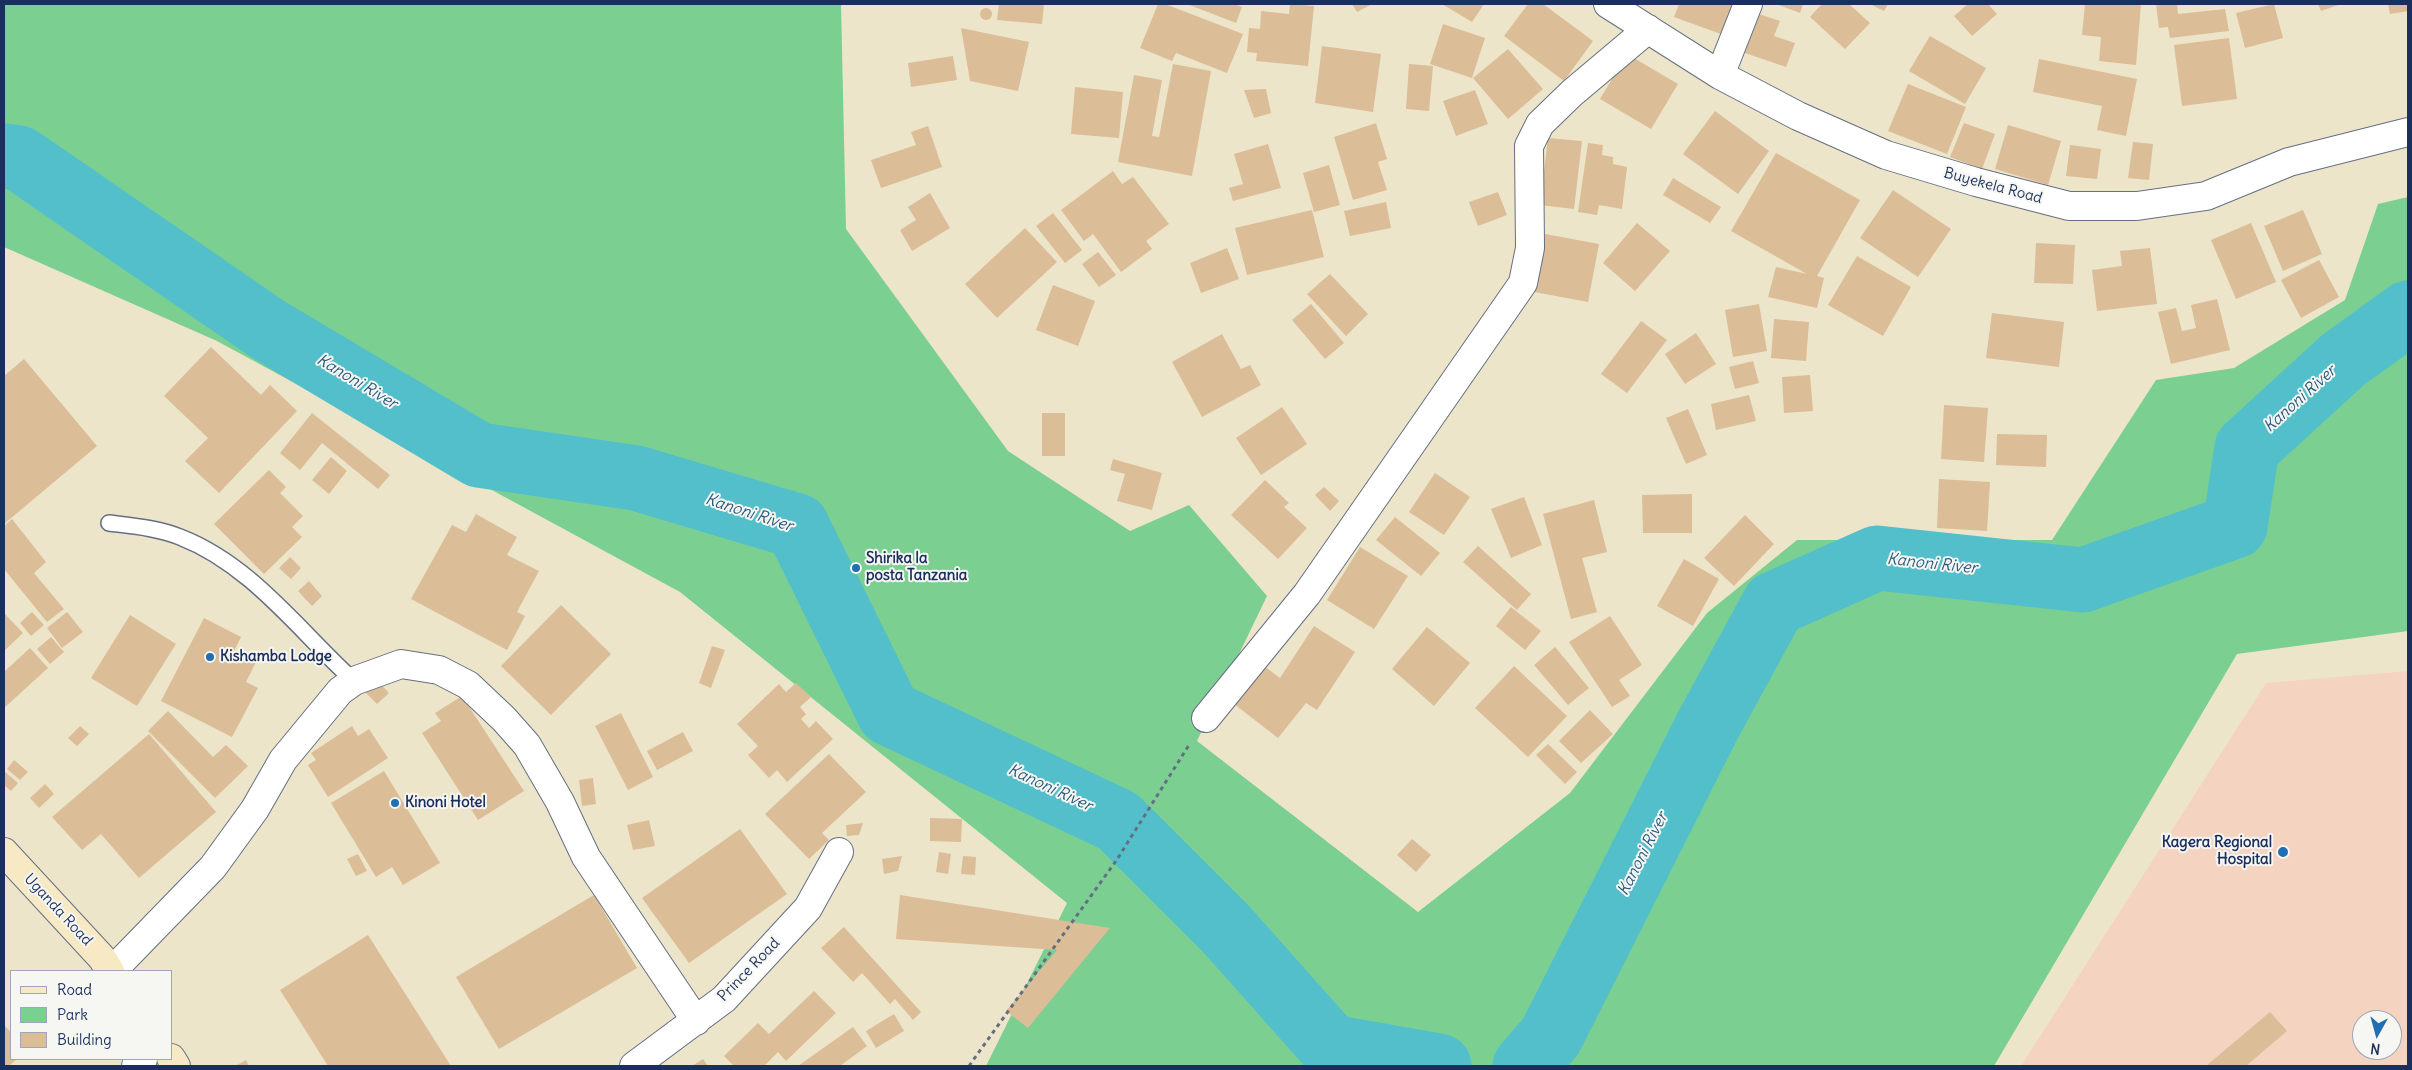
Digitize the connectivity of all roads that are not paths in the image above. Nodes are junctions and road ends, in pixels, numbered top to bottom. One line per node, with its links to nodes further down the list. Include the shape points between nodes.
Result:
1 (1608, 4): 3 (street, Buyekela Road)
2 (1748, 4): 4 (street)
3 (1648, 29): 4 (street, Buyekela Road); 8 (street, via 1540,124 1529,146 1530,248 1523,283 1308,594)
4 (1720, 75): 5 (street, Buyekela Road, via 1798,116 1886,155 2069,206 2137,206 2206,196 2288,162)
5 (2408, 132)
6 (109, 523): 7 (lane, via 179,536 207,550 248,577)
7 (354, 681): 12 (street, via 340,691 283,760 255,809 213,867); 13 (street, via 401,664 439,670 468,686 504,719 527,746 560,802 586,857)
8 (1206, 718)
9 (4, 852): 11 (main road, Uganda Road)
10 (839, 852): 13 (street, Prince Road, via 808,908 724,999)
11 (110, 970)
12 (112, 970)
13 (696, 1021): 14 (street, Prince Road)
14 (634, 1066)

